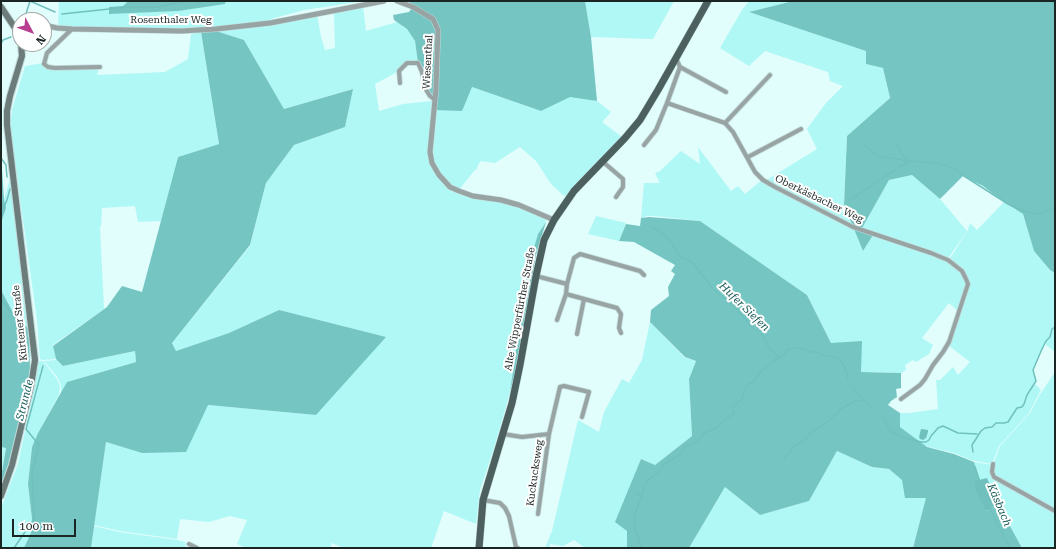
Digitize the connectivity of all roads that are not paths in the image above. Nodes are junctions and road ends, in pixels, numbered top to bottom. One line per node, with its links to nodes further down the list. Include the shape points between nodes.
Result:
1 (384, 1): 7 (street, Rosenthaler Weg, via 270,23 216,29)
2 (397, 1): 15 (street, Wiesenthal, via 433,19 438,30)
3 (708, 1): 9 (main road, Alte Wipperfürther Straße)
4 (1, 7): 5 (main road)
5 (12, 22)
6 (52, 27): 7 (street, Rosenthaler Weg)
7 (72, 29): 10 (street, via 47,53 44,64 54,68)
8 (22, 52): 37 (main road, Kürtener Straße, via 7,111 7,125 36,360 12,465)
9 (676, 57): 11 (street); 21 (main road, Alte Wipperfürther Straße, via 640,120)
10 (100, 67)
11 (680, 67): 14 (street); 16 (street)
12 (770, 75): 17 (street)
13 (400, 83): 15 (street, Wiesenthal, via 399,71 407,63 418,63 425,88)
14 (726, 92)
15 (434, 99): 23 (street, Wiesenthal, via 430,152 432,163 450,187 463,193 507,201)
16 (667, 103): 17 (street); 19 (street, via 656,130)
17 (725, 124): 20 (street, Oberkäsbacher Weg)
18 (801, 129): 20 (street)
19 (644, 145)
20 (748, 157): 32 (street, Oberkäsbacher Weg, via 755,172 775,188 853,227 948,260 962,271 968,284 947,347 920,385)
21 (602, 162): 22 (street, via 623,179 623,187); 23 (main road, Alte Wipperfürther Straße, via 574,191)
22 (616, 197)
23 (554, 220): 25 (main road, Alte Wipperfürther Straße, via 544,240)
24 (644, 275): 26 (street, via 640,271 580,254 574,258)
25 (536, 276): 26 (street); 34 (main road, Alte Wipperfürther Straße, via 520,365)
26 (567, 284): 27 (street)
27 (566, 294): 28 (street); 29 (street)
28 (584, 299): 30 (street, via 617,308 621,314); 31 (street)
29 (557, 320)
30 (621, 333)
31 (577, 334)
32 (901, 399)
33 (582, 417): 35 (street, Kuckucksweg, via 589,392 560,387)
34 (503, 434): 35 (street, via 522,437); 38 (main road, Alte Wipperfürther Straße)
35 (549, 434): 40 (street, Kuckucksweg)
36 (992, 464): 39 (street, via 994,477)
37 (1, 496)
38 (483, 500): 43 (main road, Alte Wipperfürther Straße); 44 (street, via 500,503 505,508)
39 (1055, 511)
40 (538, 514)
41 (190, 544): 42 (street)
42 (198, 548)
43 (480, 548)
44 (518, 548)

